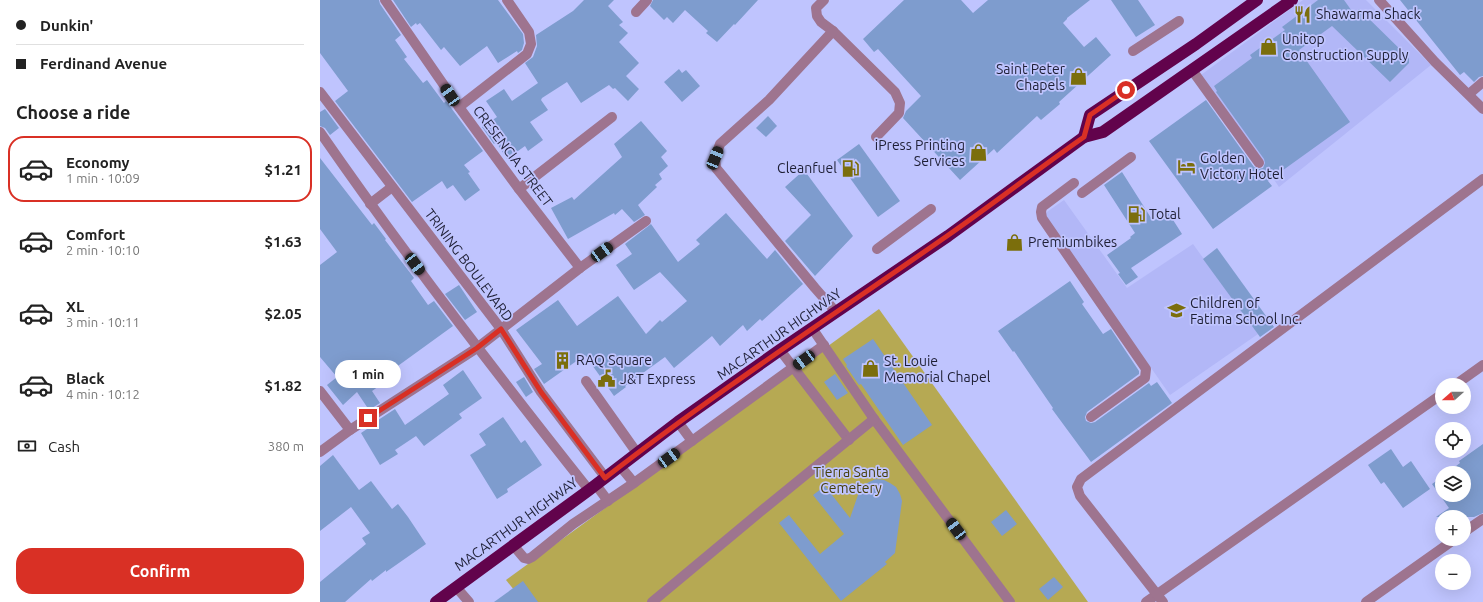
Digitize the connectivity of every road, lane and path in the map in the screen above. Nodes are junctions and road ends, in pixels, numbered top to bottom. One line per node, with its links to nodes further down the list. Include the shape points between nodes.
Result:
1 (385, 0): 16 (street, CRESENCIA STREET)
2 (507, 0): 16 (street, via 529,32 531,44 527,54)
3 (647, 0): 8 (street)
4 (824, 0): 10 (street, via 816,8 817,16)
5 (1257, 0): 21 (highway, via 1090,115)
6 (1292, 0): 12 (highway, MACARTHUR HIGHWAY)
7 (1379, 0): 15 (street, via 1435,62)
8 (636, 12)
9 (1179, 21): 11 (street)
10 (833, 31): 20 (street, via 895,92 900,103 899,113); 34 (street, via 769,100 720,144 715,158 716,168)
11 (1133, 51)
12 (1192, 70): 21 (highway, MACARTHUR HIGHWAY, via 1103,132); 23 (street)
13 (1483, 82): 15 (street)
14 (320, 92): 26 (street, TRINING BOULEVARD)
15 (1469, 94): 17 (street)
16 (459, 107): 27 (street, CRESENCIA STREET)
17 (1483, 109)
18 (612, 117): 27 (street)
19 (320, 132): 29 (street)
20 (876, 137)
21 (1084, 137): 34 (highway, MACARTHUR HIGHWAY, via 948,236)
22 (1131, 158): 28 (street)
23 (1259, 163)
24 (1483, 179): 63 (street, via 1081,479 1077,486 1080,496)
25 (1074, 184): 46 (street, via 1042,207 1042,218 1146,369 1145,378)
26 (392, 187): 29 (street); 36 (street, TRINING BOULEVARD)
27 (518, 189): 33 (street, CRESENCIA STREET)
28 (1082, 193)
29 (370, 204): 38 (street)
30 (931, 209): 32 (street)
31 (646, 220): 33 (street)
32 (877, 249)
33 (580, 268): 36 (street)
34 (836, 312): 35 (highway, MACARTHUR HIGHWAY)
35 (812, 328): 37 (street); 39 (highway, MACARTHUR HIGHWAY)
36 (501, 329): 38 (street); 56 (street, TRINING BOULEVARD)
37 (824, 345): 41 (street); 47 (street)
38 (477, 348): 49 (street); 56 (street)
39 (780, 350): 41 (street); 48 (highway, MACARTHUR HIGHWAY)
40 (1483, 365): 42 (street)
41 (794, 367): 50 (street); 51 (street)
42 (1465, 378)
43 (586, 381): 53 (street)
44 (320, 390): 49 (street)
45 (1435, 399): 63 (street)
46 (1091, 417)
47 (874, 419): 50 (street); 67 (street)
48 (678, 422): 51 (street); 53 (highway, MACARTHUR HIGHWAY)
49 (350, 430): 52 (street)
50 (849, 440): 66 (street)
51 (692, 441): 55 (street)
52 (320, 452)
53 (636, 454): 54 (highway, MACARTHUR HIGHWAY)
54 (620, 466): 55 (street); 56 (highway, MACARTHUR HIGHWAY)
55 (634, 483): 57 (street)
56 (597, 484): 57 (street); 60 (highway, MACARTHUR HIGHWAY)
57 (608, 501): 60 (street, via 573,524 532,557 524,558)
58 (1483, 519): 59 (street)
59 (1471, 527)
60 (513, 545): 62 (highway, MACARTHUR HIGHWAY)
61 (1445, 546): 70 (street)
62 (456, 587): 64 (highway, MACARTHUR HIGHWAY); 65 (street)
63 (1157, 593): 68 (street); 69 (street)
64 (436, 602)
65 (469, 602)
66 (652, 602)
67 (1010, 602)
68 (1146, 602)
69 (1163, 602)
70 (1366, 602)

